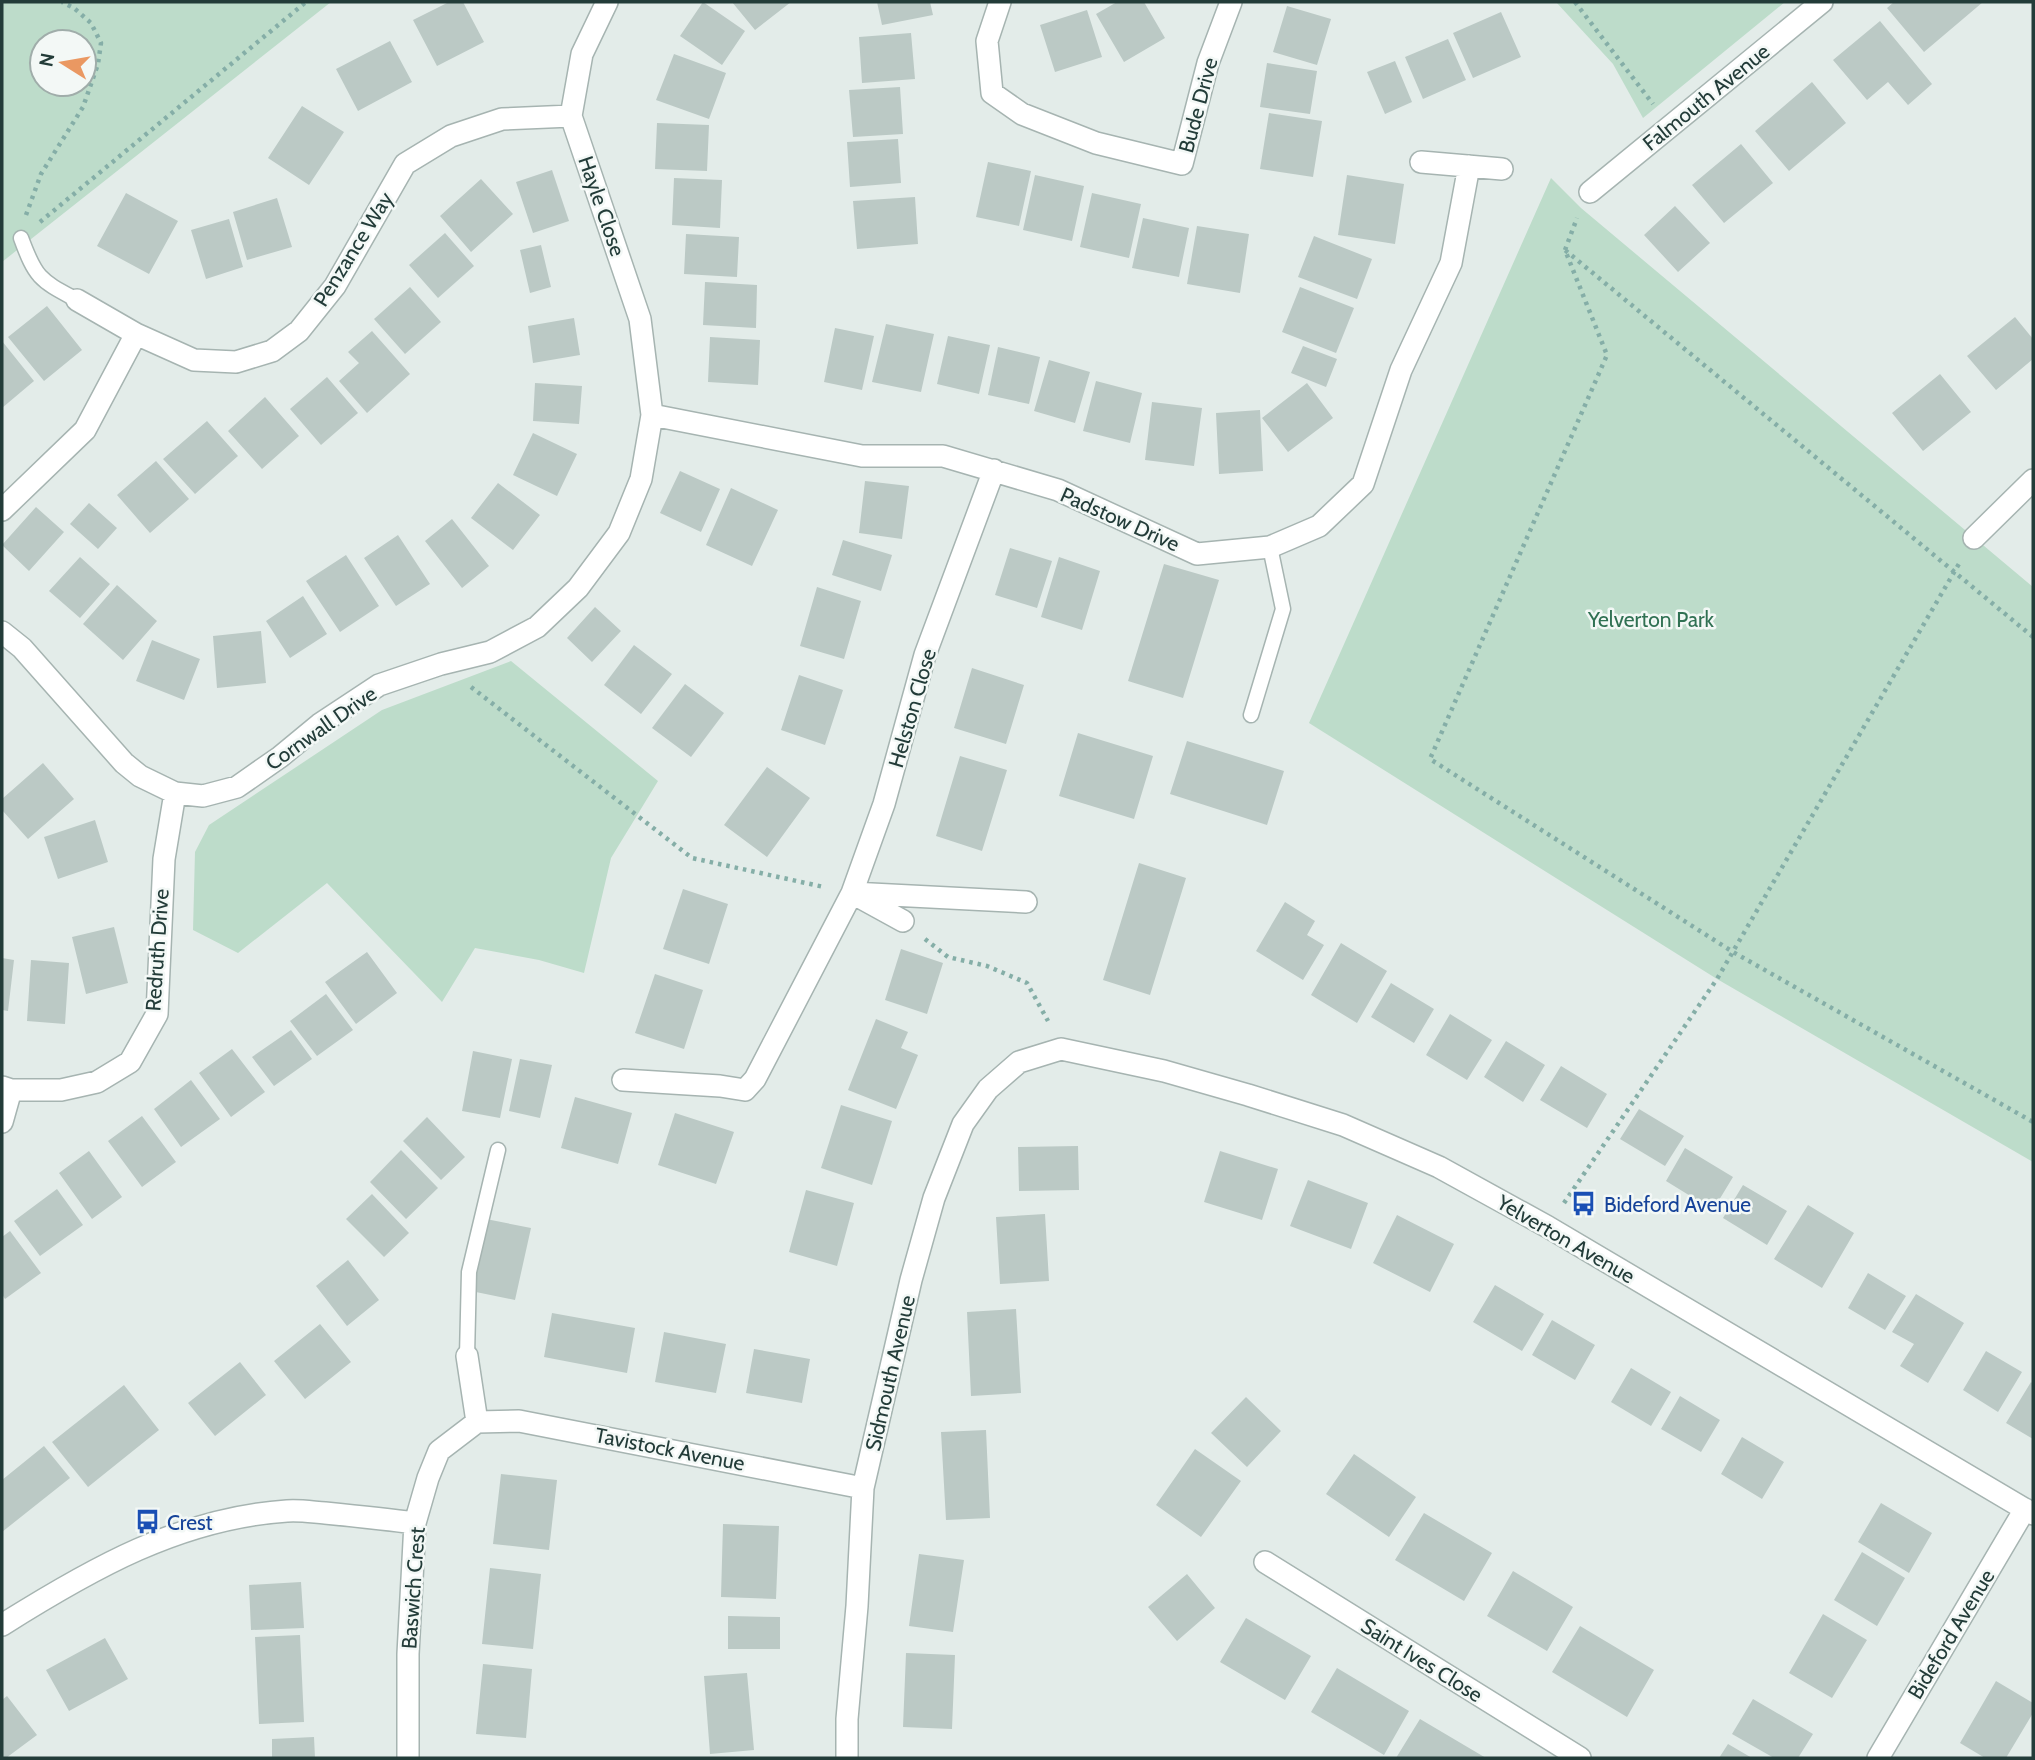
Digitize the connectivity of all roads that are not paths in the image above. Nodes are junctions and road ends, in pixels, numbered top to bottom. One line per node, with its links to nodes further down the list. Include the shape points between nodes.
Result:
1 (607, 2): 5 (street, Hayle Close, via 582,54)
2 (1000, 2): 3 (street, Bude Drive, via 987,41 992,93 1022,114 1096,143 1182,164 1208,63)
3 (1231, 2)
4 (1822, 2): 9 (street, Falmouth Avenue)
5 (571, 116): 12 (street, Penzance Way, via 502,119 451,136 405,164 335,286 299,331 272,352 236,362 194,360); 13 (street, Hayle Close, via 640,319)
6 (1420, 162): 7 (street)
7 (1469, 166): 8 (street); 18 (street, Padstow Drive, via 1451,263 1401,370 1363,484 1319,526)
8 (1502, 169)
9 (1590, 192)
10 (21, 238): 11 (lane, via 42,281)
11 (77, 300): 12 (street, Penzance Way)
12 (136, 334): 16 (street, via 85,430)
13 (652, 415): 14 (street, Padstow Drive, via 862,456 943,456); 21 (street, Cornwall Drive, via 641,480 619,533 578,588 537,627 490,652 379,685 237,787 203,796)
14 (994, 470): 18 (street, Padstow Drive, via 1058,490 1197,554); 22 (street, Helston Close, via 925,655 884,804)
15 (2033, 481): 17 (street)
16 (2, 510)
17 (1975, 538)
18 (1270, 547): 20 (lane, via 1283,609)
19 (2, 632): 21 (street, Cornwall Drive, via 22,648 124,763)
20 (1251, 715)
21 (174, 793): 27 (street, Redruth Drive, via 163,859 157,1014 130,1062 97,1082 61,1090)
22 (852, 893): 23 (street); 24 (street); 26 (street, Helston Close, via 755,1079 745,1090)
23 (1026, 902)
24 (903, 921)
25 (1061, 1049): 32 (street, Sidmouth Avenue, via 1019,1062 988,1089 963,1124 934,1198 911,1280); 33 (street, Yelverton Avenue, via 1164,1071 1343,1125 1439,1167)
26 (623, 1080)
27 (6, 1089): 28 (street, Redruth Drive)
28 (2, 1122)
29 (498, 1150): 30 (lane, via 469,1272)
30 (467, 1356): 31 (street)
31 (477, 1422): 32 (street, Tavistock Avenue, via 519,1420); 34 (street, Baswich Crest, via 439,1451)
32 (863, 1488): 38 (street, Sidmouth Avenue)
33 (2029, 1511): 40 (street, Bideford Avenue)
34 (415, 1523): 36 (street, via 289,1511 226,1519 170,1535 116,1559); 37 (street, Baswich Crest)
35 (1265, 1562): 39 (street, Saint Ives Close)
36 (2, 1625)
37 (408, 1758)
38 (847, 1758)
39 (1580, 1758)
40 (1878, 1758)

